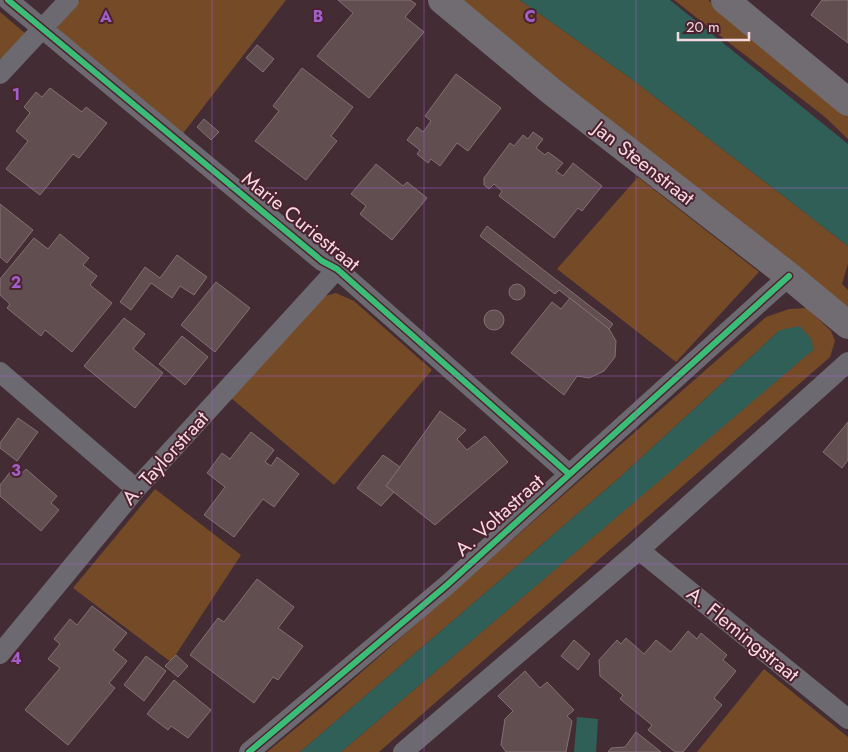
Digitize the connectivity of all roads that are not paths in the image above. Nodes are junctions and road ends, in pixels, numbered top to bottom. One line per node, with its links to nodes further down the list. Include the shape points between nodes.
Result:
1 (8, 0): 5 (street, Marie Curiestraat)
2 (69, 0): 5 (street)
3 (442, 0): 9 (street, Jan Steenstraat, via 551,91)
4 (726, 0): 7 (street)
5 (42, 28): 6 (street); 8 (street, Marie Curiestraat, via 322,261)
6 (0, 74)
7 (848, 102)
8 (337, 269): 13 (street, Marie Curiestraat); 14 (street, A. Taylorstraat)
9 (789, 276): 10 (street, Jan Steenstraat); 13 (street, A. Voltastraat)
10 (848, 325)
11 (848, 362): 15 (street)
12 (0, 372): 14 (street)
13 (569, 474): 19 (street, A. Voltastraat, via 446,585)
14 (136, 489): 16 (street, A. Taylorstraat)
15 (639, 550): 17 (street, A. Flemingstraat); 18 (street)
16 (0, 654)
17 (848, 719)
18 (417, 748)
19 (250, 752)

